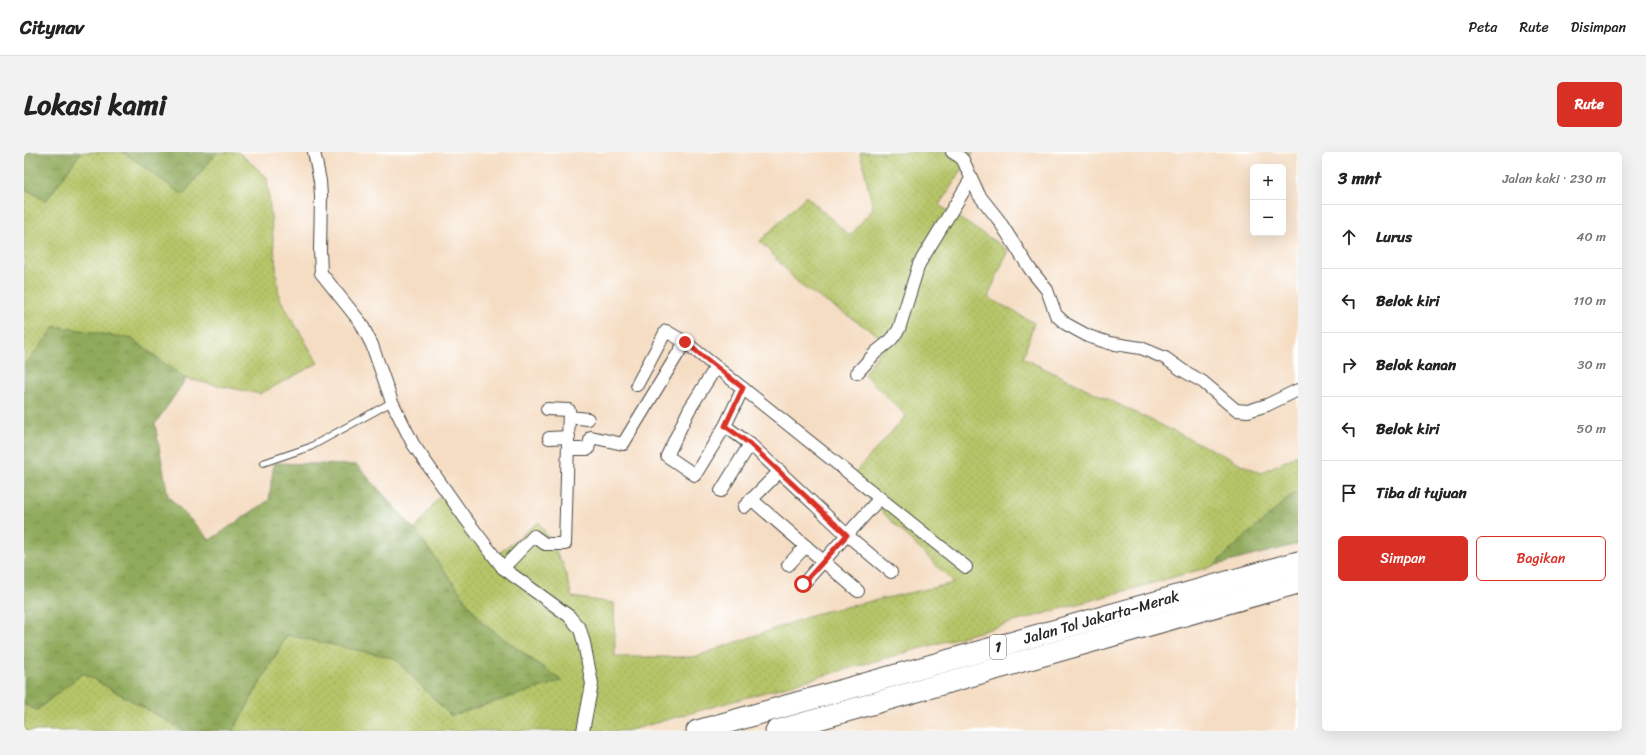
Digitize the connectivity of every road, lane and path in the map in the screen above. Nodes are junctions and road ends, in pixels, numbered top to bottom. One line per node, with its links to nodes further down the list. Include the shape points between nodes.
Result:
1 (314, 152): 10 (street, via 321,196 321,272 361,323 372,345)
2 (952, 152): 3 (street, via 963,160)
3 (971, 179): 6 (street, via 919,264 899,329); 9 (street, via 979,195 1047,290 1056,315 1066,324 1088,336 1109,343 1141,348 1165,358 1203,382 1236,410 1248,411 1267,405)
4 (685, 342): 5 (street); 7 (street, via 666,331); 18 (street, via 623,444 590,437 588,449)
5 (716, 367): 8 (street); 14 (street, via 689,410 667,456 695,475)
6 (857, 373)
7 (637, 385)
8 (743, 388): 14 (street); 22 (street)
9 (1298, 390)
10 (392, 402): 19 (lane, via 310,447); 29 (street, via 413,444)
11 (548, 409): 12 (street, via 570,410)
12 (569, 417): 13 (street); 15 (street)
13 (588, 419)
14 (725, 426): 17 (street)
15 (569, 437): 16 (street); 18 (street)
16 (548, 438)
17 (750, 444): 20 (street); 21 (street)
18 (568, 449): 29 (street, via 565,544 545,544 534,536)
19 (263, 463)
20 (780, 471): 23 (street); 24 (street, via 748,503)
21 (721, 491)
22 (880, 498): 23 (street); 28 (street)
23 (847, 535): 25 (street); 30 (street)
24 (806, 546): 25 (street); 27 (street)
25 (823, 561): 32 (street); 33 (street)
26 (1298, 562): 35 (highway, Jalan Tol Jakarta–Merak / 1)
27 (788, 565)
28 (966, 567)
29 (503, 568): 34 (street, via 568,616 580,629 592,684)
30 (891, 572)
31 (1298, 583): 36 (highway, Jalan Tol Jakarta–Merak / 1)
32 (803, 584)
33 (858, 591)
34 (583, 731)
35 (697, 731)
36 (776, 731)

